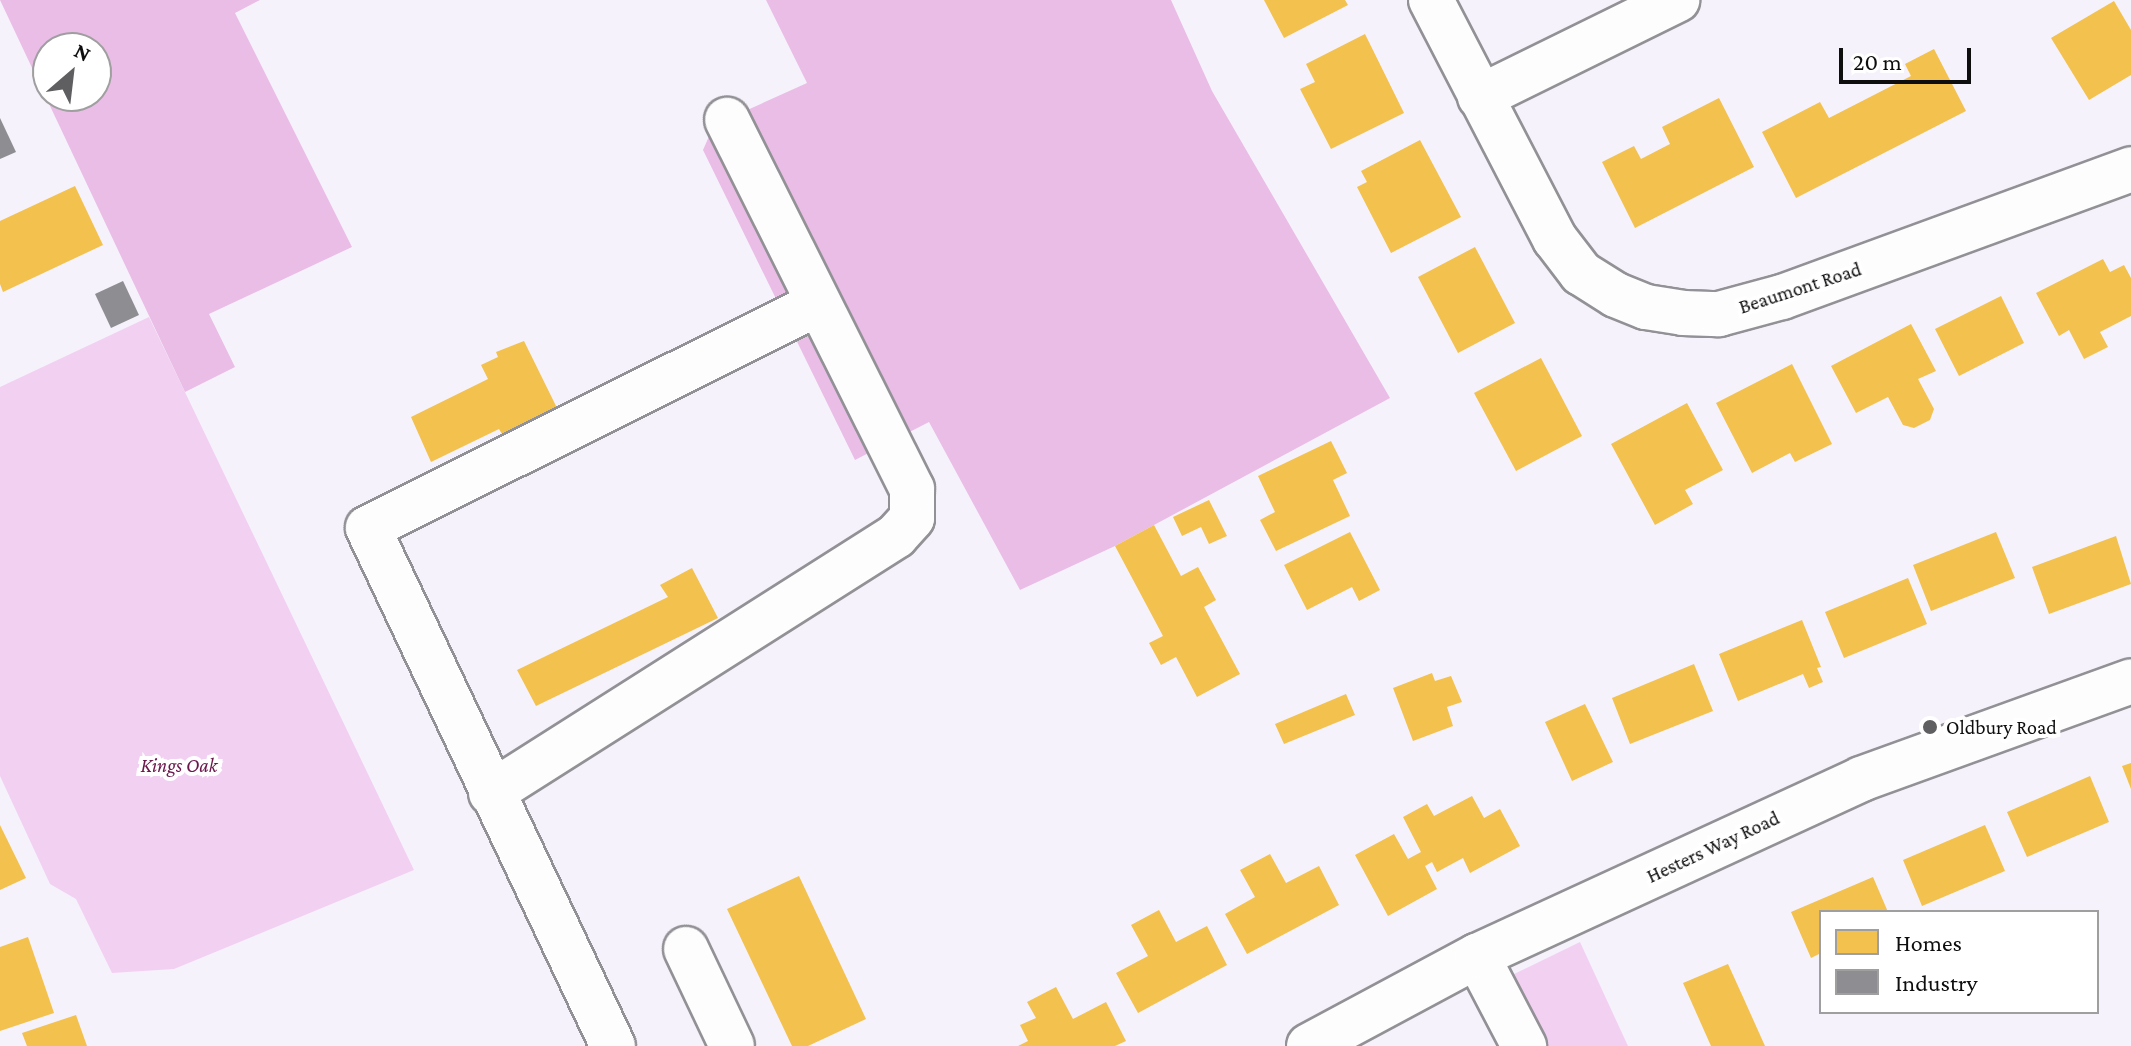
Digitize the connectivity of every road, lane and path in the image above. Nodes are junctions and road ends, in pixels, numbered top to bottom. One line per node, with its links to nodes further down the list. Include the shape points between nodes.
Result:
1 (1431, 0): 3 (street, Beaumont Road)
2 (1677, 0): 3 (street)
3 (1480, 97): 5 (street, Beaumont Road, via 1555,239 1581,273 1626,299 1683,313 1719,314 1782,297)
4 (727, 120): 6 (street)
5 (2131, 169)
6 (817, 304): 8 (street, via 912,489 912,518 896,536); 8 (street, via 368,528)
7 (2131, 681): 10 (street, Hesters Way Road, via 1861,779)
8 (491, 793): 11 (street)
9 (686, 949): 12 (street)
10 (1477, 956): 13 (street, Hesters Way Road); 14 (street)
11 (613, 1046)
12 (732, 1046)
13 (1309, 1046)
14 (1524, 1046)

